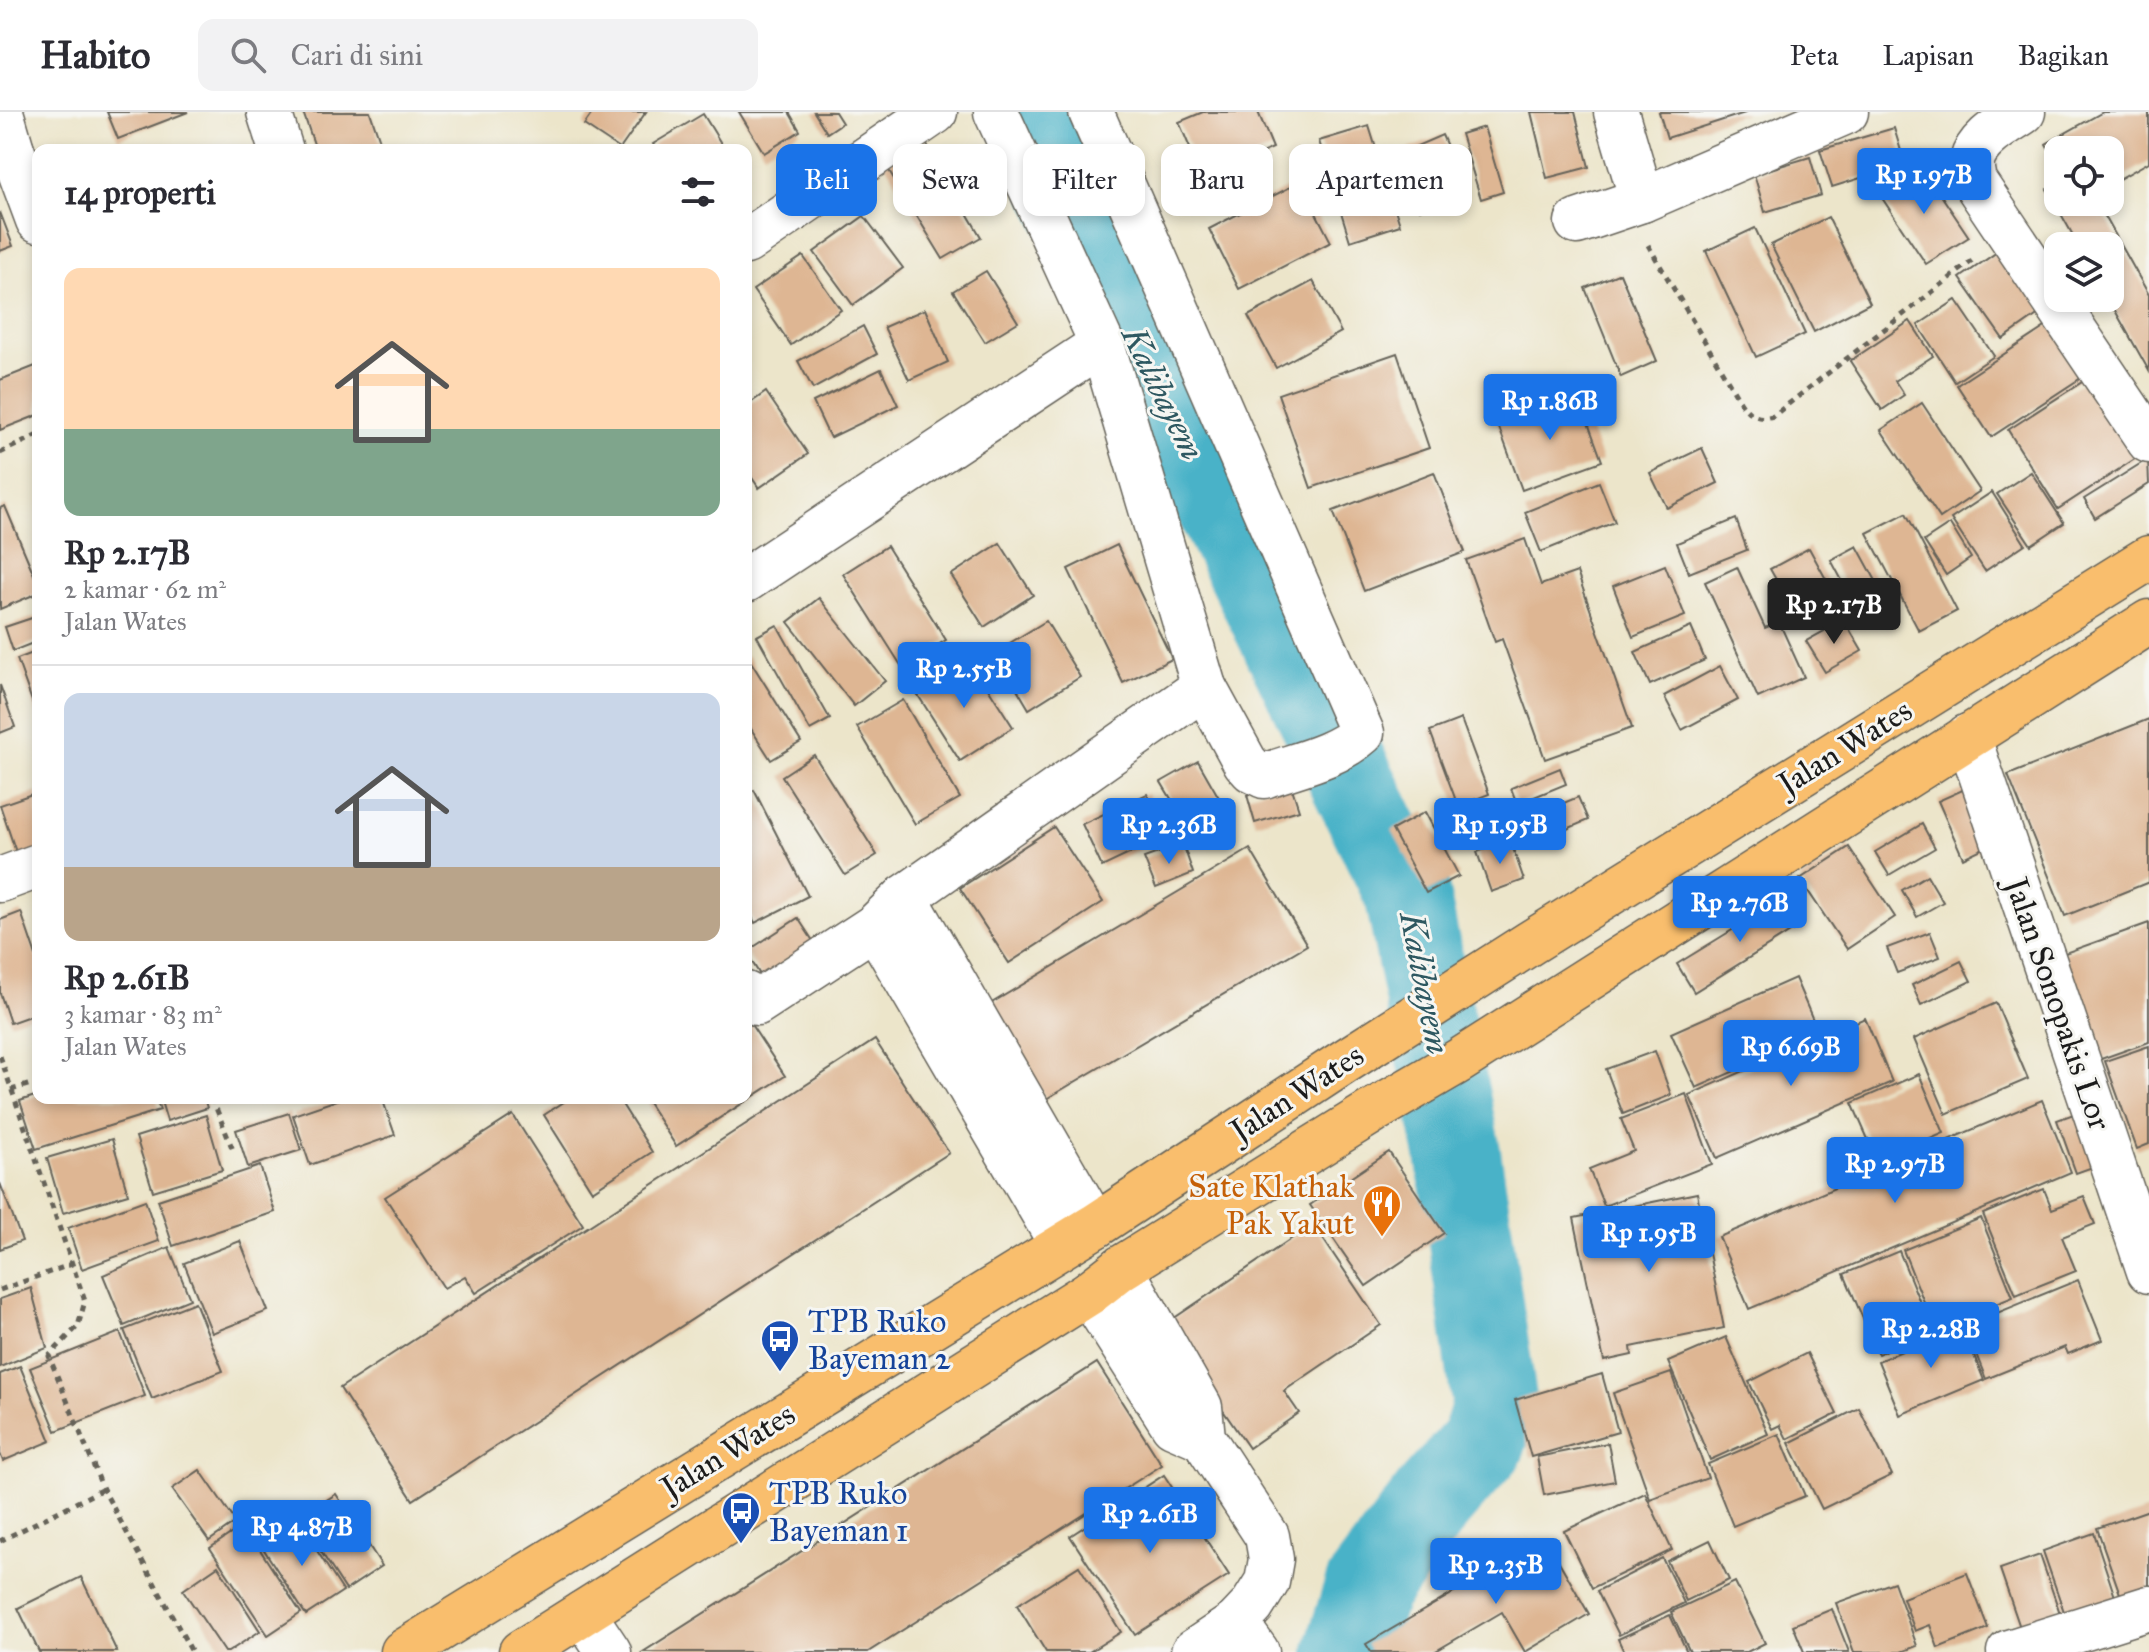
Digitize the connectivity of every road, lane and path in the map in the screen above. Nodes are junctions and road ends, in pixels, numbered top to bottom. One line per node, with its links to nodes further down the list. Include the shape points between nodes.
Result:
1 (269, 112): 9 (street)
2 (935, 112): 14 (street)
3 (996, 112): 15 (street)
4 (1091, 112): 22 (street, via 1362,733 1338,750 1264,776 1245,762)
5 (1616, 112): 10 (street)
6 (1846, 112): 10 (street)
7 (2023, 112): 13 (street, via 1986,138 1972,162 1974,181)
8 (4, 138): 11 (street)
9 (279, 144)
10 (1633, 203): 12 (street); 13 (path, via 1741,403 1760,419 1773,416)
11 (32, 206)
12 (1577, 222)
13 (2007, 234): 17 (street)
14 (752, 238)
15 (1102, 344): 20 (street); 22 (street)
16 (32, 438): 18 (path)
17 (2149, 441)
18 (0, 453)
19 (2149, 558): 33 (main road, Jalan Wates, via 1530,943)
20 (752, 576)
21 (2149, 622): 23 (main road, Jalan Wates)
22 (1204, 687): 26 (street)
23 (1968, 736): 35 (street, Jalan Sonopakis Lor); 36 (main road, Jalan Wates)
24 (32, 868): 25 (street)
25 (0, 880)
26 (890, 911): 27 (street, via 757,1003); 33 (street)
27 (752, 999)
28 (0, 1056): 30 (path)
29 (32, 1084): 30 (path)
30 (11, 1090): 34 (path)
31 (214, 1104): 32 (path)
32 (233, 1150)
33 (1078, 1236): 36 (main road); 44 (main road, Jalan Wates)
34 (72, 1264): 37 (path); 38 (path, via 85,1301 78,1326 49,1356)
35 (2149, 1271)
36 (1105, 1280): 41 (main road, Jalan Wates); 42 (street, via 1200,1407 1203,1438 1267,1536 1267,1582 1252,1606)
37 (0, 1290)
38 (103, 1489): 39 (path); 43 (path)
39 (0, 1541)
40 (2149, 1608): 48 (street)
41 (583, 1613): 45 (main road, Jalan Wates); 46 (street)
42 (1246, 1637): 47 (street)
43 (192, 1652)
44 (403, 1652)
45 (521, 1652)
46 (609, 1652)
47 (1193, 1652)
48 (2009, 1652)

